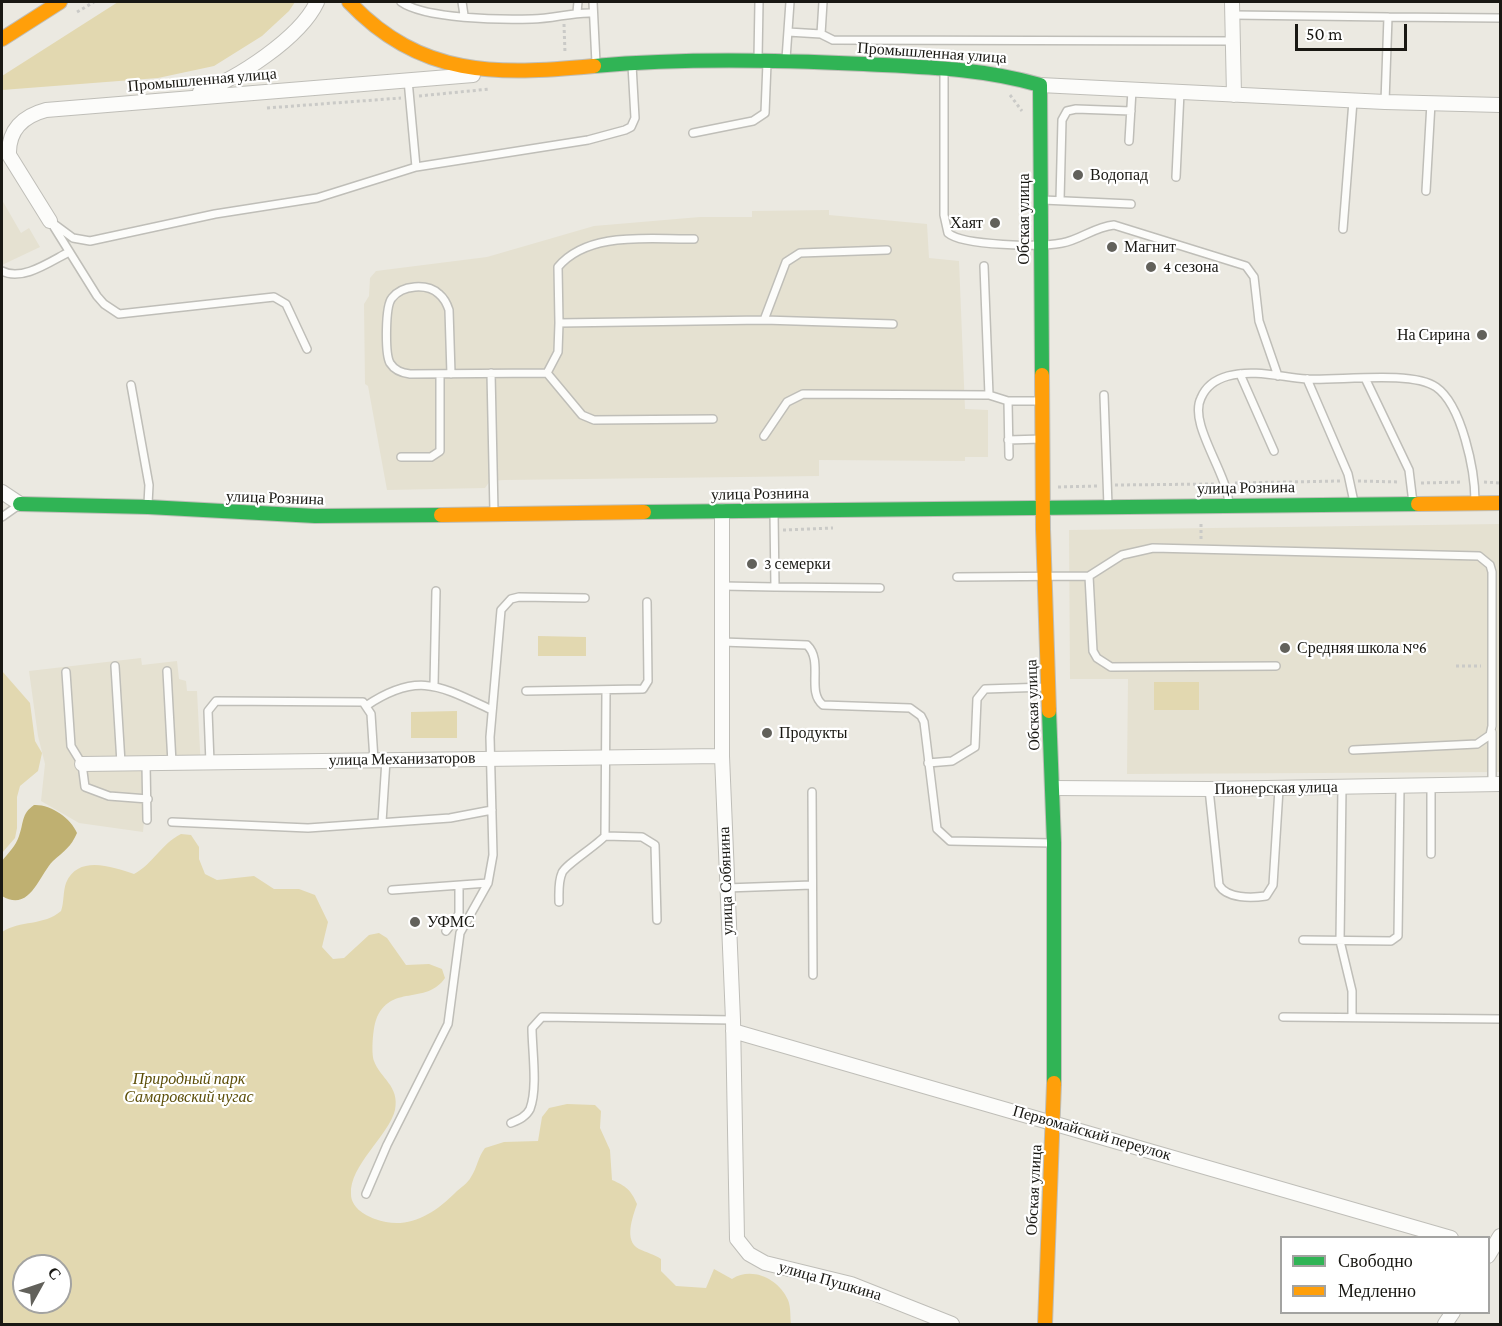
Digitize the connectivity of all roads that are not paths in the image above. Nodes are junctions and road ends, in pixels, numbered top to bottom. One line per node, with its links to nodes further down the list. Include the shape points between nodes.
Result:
1 (60, 2): 12 (main road)
2 (317, 2): 34 (street, via 288,37 242,72 218,86)
3 (349, 2): 28 (main road, Промышленная улица, via 388,39 411,52 462,68)
4 (401, 2): 15 (lane, via 424,13)
5 (462, 2): 15 (lane)
6 (578, 2): 13 (lane)
7 (593, 2): 14 (lane)
8 (759, 2): 23 (lane)
9 (790, 2): 19 (lane)
10 (823, 2): 20 (lane)
11 (1233, 8): 16 (lane); 22 (street)
12 (46, 11): 18 (main road); 21 (main road)
13 (577, 12): 14 (lane); 15 (lane, via 534,20)
14 (592, 13): 26 (lane)
15 (464, 15)
16 (1388, 17): 17 (lane); 36 (lane)
17 (1500, 18)
18 (2, 30)
19 (788, 32): 20 (lane); 24 (lane)
20 (821, 34): 22 (lane, via 833,40)
21 (2, 39)
22 (1235, 41): 33 (street)
23 (762, 60): 24 (main road, Промышленная улица); 25 (main road, Промышленная улица); 40 (lane, via 765,112 753,121)
24 (786, 61): 27 (main road, Промышленная улица)
25 (632, 64): 26 (main road, Промышленная улица); 42 (lane, via 635,118 625,130 588,140)
26 (596, 66): 28 (main road, Промышленная улица)
27 (944, 68): 30 (main road, Промышленная улица, via 1000,73); 53 (lane, via 944,215 948,233 963,240)
28 (502, 72): 29 (street, Промышленная улица)
29 (408, 80): 34 (street, Промышленная улица); 42 (lane)
30 (1040, 85): 31 (street, Промышленная улица); 43 (main road, Обская улица)
31 (1132, 90): 32 (street, Промышленная улица); 39 (lane)
32 (1179, 92): 33 (street, Промышленная улица); 44 (lane)
33 (1234, 95): 35 (street, Промышленная улица)
34 (176, 99): 50 (street, Промышленная улица, via 46,110 23,120 9,143 9,155)
35 (1353, 101): 36 (street, Промышленная улица); 51 (lane)
36 (1385, 102): 37 (street, Промышленная улица)
37 (1431, 104): 38 (street, Промышленная улица); 46 (lane)
38 (1500, 105)
39 (1131, 111): 41 (lane); 45 (lane, via 1067,111 1062,120)
40 (693, 133)
41 (1130, 141)
42 (416, 167): 50 (lane, via 317,198 214,214 90,241 73,238)
43 (1041, 177): 45 (lane); 47 (main road, Обская улица)
44 (1176, 177)
45 (1061, 178): 48 (lane)
46 (1426, 191)
47 (1041, 200): 48 (lane); 53 (main road, Обская улица)
48 (1060, 200): 49 (lane)
49 (1131, 204)
50 (50, 220): 55 (lane)
51 (1343, 229)
52 (694, 239): 59 (lane, via 608,242 582,249 557,270)
53 (1041, 244): 67 (lane, via 1064,243 1102,226 1114,225 1246,266 1254,277 1259,321); 74 (main road, Обская улица)
54 (887, 250): 58 (lane, via 791,256)
55 (69, 252): 57 (lane, via 22,273); 61 (lane, via 104,304 119,314 274,297 286,304)
56 (984, 266): 71 (lane)
57 (2, 270)
58 (764, 320): 59 (lane); 60 (lane)
59 (559, 323): 63 (lane, via 558,352)
60 (893, 324)
61 (307, 349)
62 (491, 373): 63 (lane); 65 (lane); 94 (lane)
63 (547, 373): 75 (lane, via 582,415 594,420)
64 (440, 374): 65 (lane); 65 (lane, via 402,373 390,363 388,308 391,298 408,288 430,288 445,300 449,310); 81 (lane, via 440,451 431,457)
65 (451, 374)
66 (1240, 374): 67 (lane); 79 (lane); 88 (lane, via 1210,385 1197,411 1227,484)
67 (1278, 376): 69 (lane)
68 (1365, 378): 69 (lane); 85 (lane, via 1409,470); 86 (lane, via 1421,381 1444,394 1454,409 1475,482)
69 (1307, 379): 83 (lane, via 1350,480)
70 (131, 385): 90 (lane, via 149,485)
71 (989, 395): 73 (lane); 76 (lane, via 797,395 787,402)
72 (1104, 395): 89 (lane)
73 (1008, 401): 74 (lane); 78 (lane)
74 (1043, 401): 77 (main road, Обская улица)
75 (713, 419)
76 (764, 436)
77 (1042, 439): 78 (lane); 91 (main road, Обская улица)
78 (1008, 440): 80 (lane)
79 (1274, 451)
80 (1009, 456)
81 (402, 457)
82 (2, 492): 87 (street)
83 (1354, 502): 85 (main road, улица Рознина); 88 (main road, улица Рознина)
84 (1500, 502): 86 (main road, улица Рознина)
85 (1413, 503): 86 (main road, улица Рознина)
86 (1475, 503)
87 (20, 504): 90 (main road, улица Рознина); 95 (lane)
88 (1229, 505): 89 (main road, улица Рознина)
89 (1108, 506): 91 (main road, улица Рознина)
90 (148, 507): 94 (main road, улица Рознина, via 279,516)
91 (1042, 507): 93 (main road, улица Рознина); 96 (main road, Обская улица)
92 (722, 511): 93 (main road, улица Рознина); 94 (main road, улица Рознина); 99 (street, улица Собянина)
93 (774, 511): 100 (lane)
94 (494, 516)
95 (2, 517)
96 (1044, 576): 97 (lane); 98 (lane); 111 (main road, Обская улица)
97 (1089, 576): 107 (lane, via 1093,651 1111,667); 116 (lane, via 1122,555 1153,548 1479,556 1492,572)
98 (957, 577)
99 (722, 586): 100 (lane); 105 (street, улица Собянина)
100 (775, 587): 101 (lane)
101 (880, 588)
102 (436, 591): 110 (lane)
103 (585, 598): 115 (lane, via 519,597 504,604 499,618)
104 (647, 602): 113 (lane, via 646,686 638,691)
105 (722, 642): 118 (street, улица Собянина); 125 (lane, via 807,645 816,659 819,702 829,706 916,711 924,722)
106 (115, 666): 122 (lane)
107 (1276, 666)
108 (167, 671): 123 (lane)
109 (66, 672): 126 (lane, via 71,746)
110 (434, 685): 114 (lane, via 398,689); 115 (lane)
111 (1048, 687): 125 (lane, via 985,689 977,699 975,747 952,761); 131 (main road, Обская улица)
112 (526, 691): 113 (lane)
113 (606, 692): 120 (lane)
114 (366, 705): 121 (lane); 124 (lane, via 356,700 216,701 208,711)
115 (492, 710): 119 (lane)
116 (1492, 726): 117 (lane, via 1485,741 1477,744); 128 (lane)
117 (1353, 750)
118 (722, 756): 120 (street, улица Механизаторов); 147 (street, улица Собянина)
119 (490, 757): 120 (street, улица Механизаторов); 121 (street, улица Механизаторов); 137 (lane)
120 (605, 757): 141 (lane)
121 (380, 760): 124 (street, улица Механизаторов); 140 (lane)
122 (121, 763): 126 (street, улица Механизаторов); 127 (street, улица Механизаторов)
123 (172, 763): 124 (street, улица Механизаторов); 127 (street, улица Механизаторов)
124 (210, 763)
125 (928, 763): 142 (lane, via 937,829 943,837 961,843)
126 (82, 764): 136 (lane, via 82,781 90,790 109,796)
127 (146, 764): 136 (lane)
128 (1496, 784): 130 (street, Пионерская улица)
129 (1342, 787): 132 (street, Пионерская улица); 134 (street, Пионерская улица); 153 (lane)
130 (1431, 787): 132 (street, Пионерская улица); 143 (lane)
131 (1052, 788): 133 (street, Пионерская улица); 142 (main road, Обская улица)
132 (1400, 788): 153 (lane, via 1398,936 1391,941)
133 (1209, 789): 134 (street, Пионерская улица); 134 (lane, via 1219,885 1229,894 1257,897 1266,896 1273,885)
134 (1280, 789)
135 (812, 792): 145 (lane)
136 (148, 799): 138 (lane)
137 (492, 810): 140 (lane, via 450,818); 144 (lane, via 493,855)
138 (147, 820)
139 (172, 822): 140 (lane, via 277,828)
140 (382, 822)
141 (605, 836): 149 (lane, via 590,852 564,868); 150 (lane, via 642,837 655,846)
142 (1054, 843): 159 (main road, Обская улица)
143 (1431, 854)
144 (488, 883): 146 (lane); 161 (lane, via 460,933 448,1024)
145 (812, 885): 147 (lane); 154 (lane)
146 (459, 886): 148 (lane); 151 (lane, via 459,914)
147 (726, 888): 158 (street, улица Собянина)
148 (392, 890)
149 (559, 902)
150 (657, 920)
151 (446, 931)
152 (1303, 940): 153 (lane)
153 (1340, 941): 155 (lane, via 1352,991)
154 (813, 975)
155 (1352, 1016): 156 (lane); 157 (lane)
156 (1283, 1017)
157 (1500, 1019)
158 (733, 1025): 159 (street, Первомайский переулок); 160 (lane, via 542,1017 532,1028 530,1109); 164 (street, улица Собянина, via 736,1234)
159 (1054, 1122): 162 (street, Первомайский переулок); 167 (main road, Обская улица)
160 (511, 1123)
161 (366, 1194)
162 (1445, 1236)
163 (1500, 1236): 165 (street)
164 (743, 1248): 166 (street, улица Пушкина, via 765,1263 851,1284)
165 (1490, 1251)
166 (952, 1324)
167 (1045, 1324)

